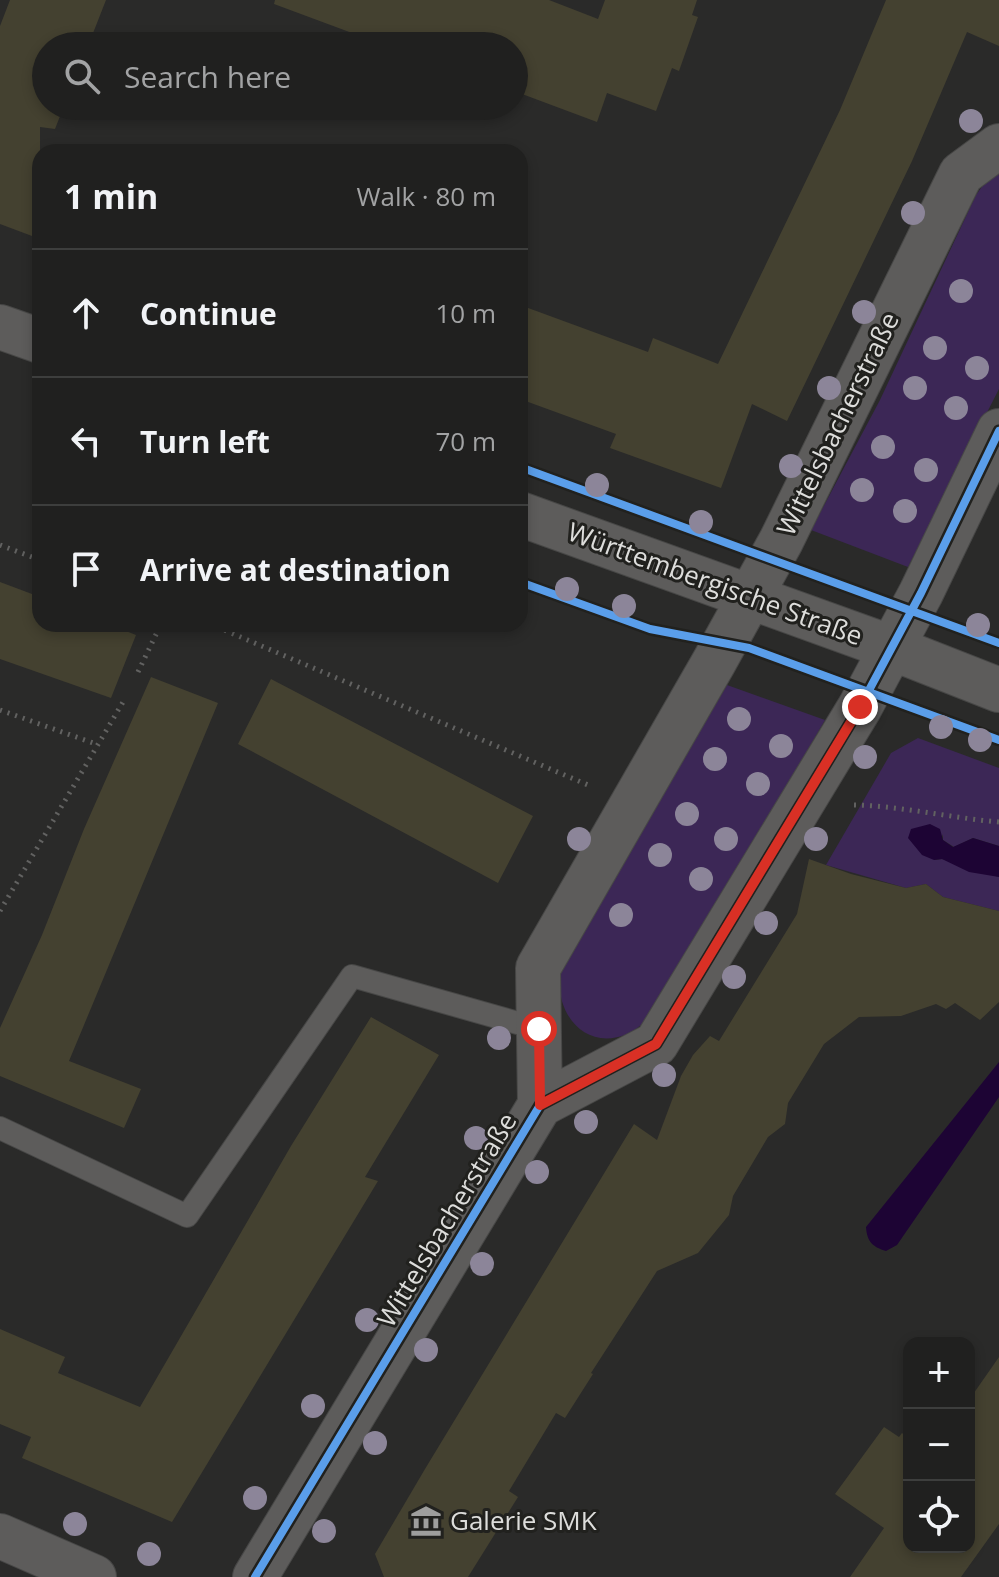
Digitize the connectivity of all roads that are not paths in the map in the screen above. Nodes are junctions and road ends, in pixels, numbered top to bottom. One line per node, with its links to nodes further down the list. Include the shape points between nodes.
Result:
1 (999, 146): 6 (street, Wittelsbacherstraße, via 961,174)
2 (0, 327): 3 (street)
3 (32, 338)
4 (999, 431): 7 (street, Wittelsbacherstraße)
5 (528, 517): 6 (street, Württembergische Straße)
6 (750, 596): 7 (street, Württembergische Straße); 9 (street, Wittelsbacherstraße, via 538,968)
7 (892, 648): 8 (street, Württembergische Straße); 10 (street, Wittelsbacherstraße, via 656,1044)
8 (999, 690)
9 (539, 1029): 10 (street, Wittelsbacherstraße); 11 (lane, via 352,976 187,1216)
10 (540, 1105): 14 (street, Wittelsbacherstraße)
11 (0, 1128)
12 (0, 1536): 13 (street)
13 (94, 1577)
14 (255, 1577)

